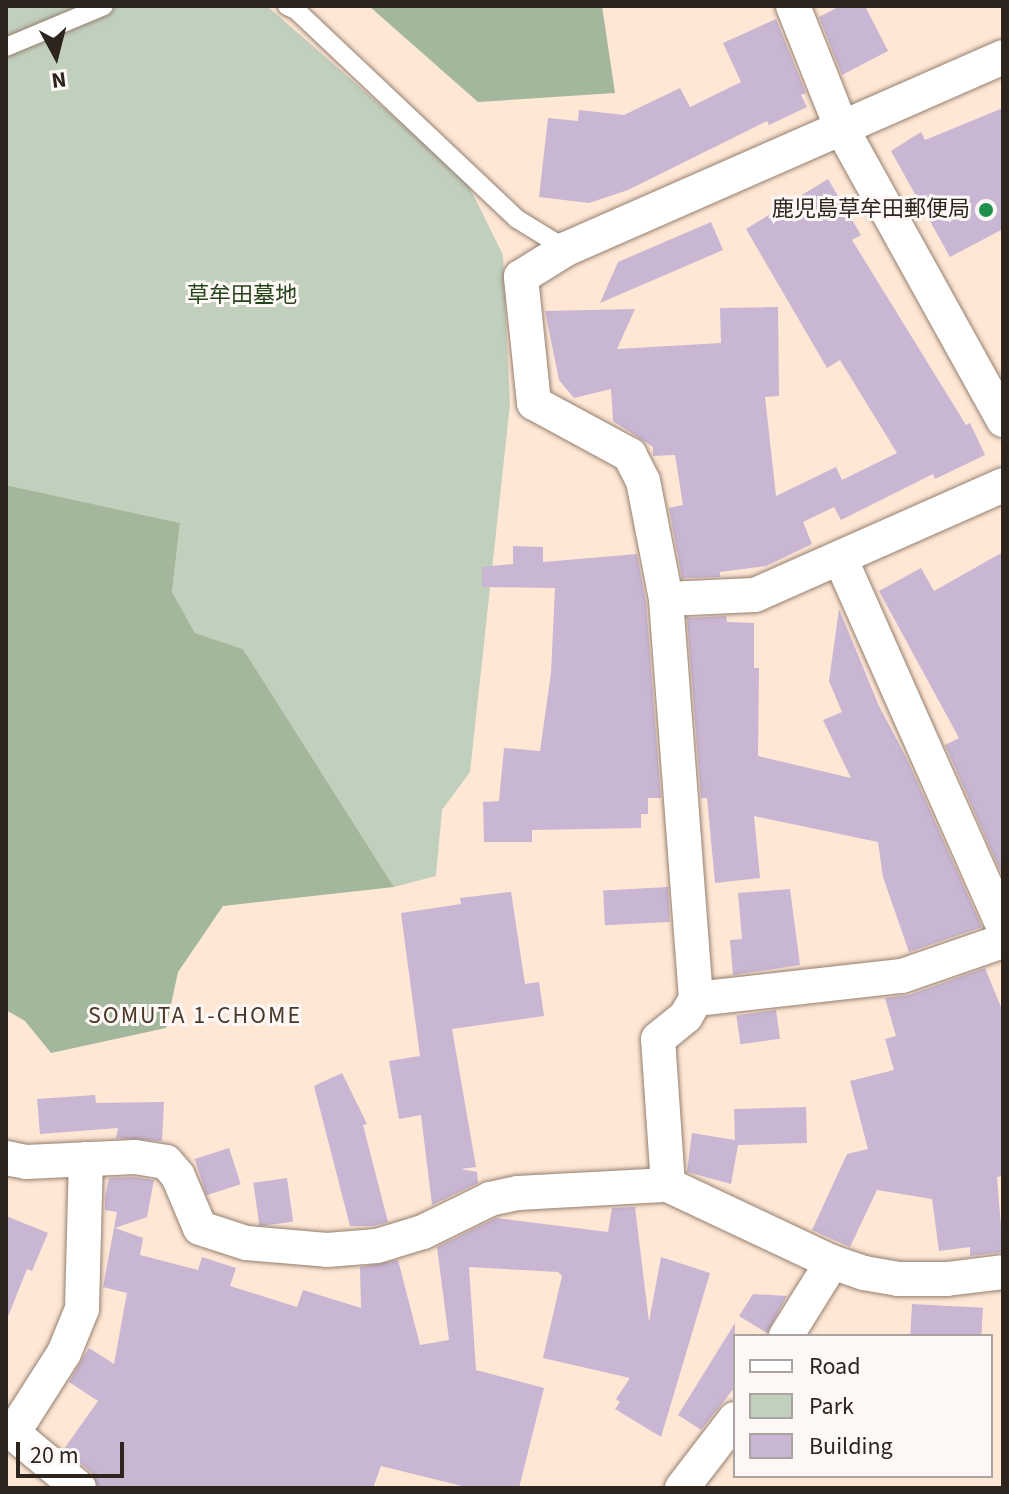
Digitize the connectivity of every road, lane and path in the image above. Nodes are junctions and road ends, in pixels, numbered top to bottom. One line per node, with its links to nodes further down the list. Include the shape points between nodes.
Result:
1 (104, 6): 4 (lane)
2 (287, 6): 7 (lane, via 517,219)
3 (793, 6): 6 (street)
4 (6, 47)
5 (1003, 57): 6 (street)
6 (842, 129): 7 (street); 8 (street)
7 (566, 249): 11 (street, via 521,277 534,403 630,455 643,481)
8 (1003, 420)
9 (1003, 485): 10 (street)
10 (841, 560): 11 (street, via 755,595); 12 (street)
11 (666, 599): 14 (street)
12 (1003, 926)
13 (1003, 941): 14 (street, via 902,976)
14 (696, 999): 17 (street, via 686,1016 658,1039)
15 (6, 1158): 16 (street)
16 (86, 1159): 17 (street, via 166,1162 178,1176 200,1228 246,1243 327,1250 400,1240 463,1210 518,1193); 22 (street, via 82,1309 64,1353)
17 (668, 1185): 18 (street)
18 (832, 1262): 19 (street, via 898,1279); 20 (street)
19 (1003, 1272)
20 (787, 1334)
21 (733, 1422): 24 (street)
22 (10, 1437): 23 (street)
23 (79, 1488)
24 (682, 1488)

